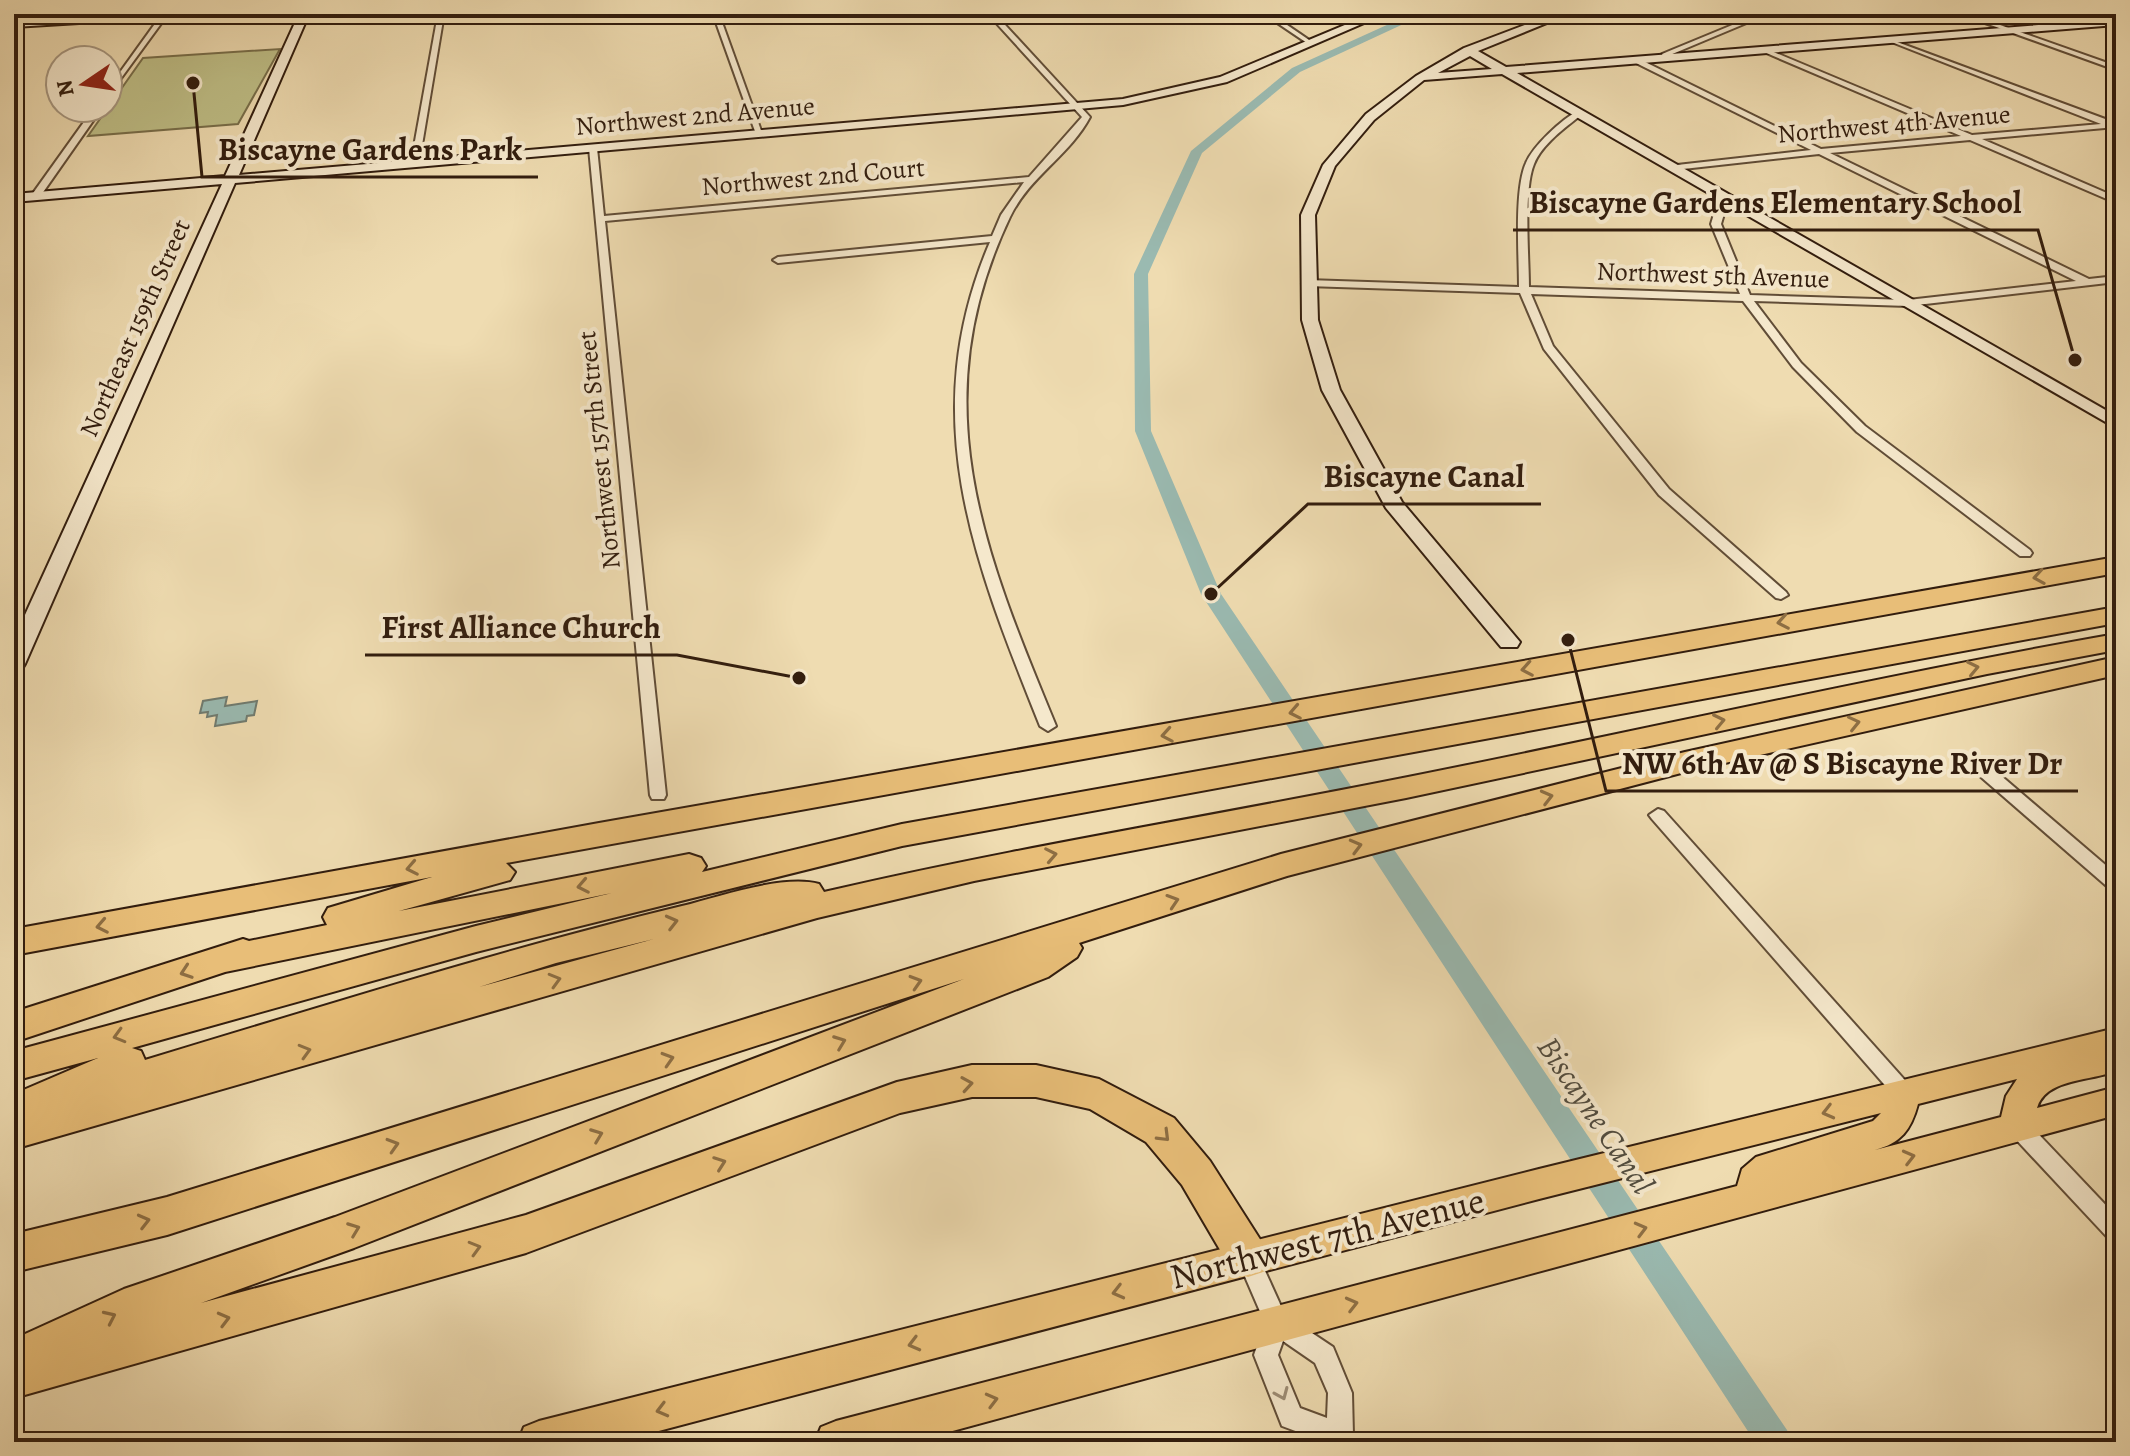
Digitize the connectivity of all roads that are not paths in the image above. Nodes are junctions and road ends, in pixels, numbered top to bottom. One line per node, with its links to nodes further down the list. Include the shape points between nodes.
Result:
1 (27, 14): 15 (street)
2 (165, 14): 3 (street); 15 (street); 25 (street)
3 (177, 14)
4 (304, 14): 37 (street, Northeast 159th Street)
5 (441, 14): 35 (street)
6 (716, 14): 31 (street)
7 (991, 14): 27 (street)
8 (1267, 14): 18 (street)
9 (1380, 14): 18 (street, Northwest 2nd Avenue)
10 (1564, 14): 19 (street)
11 (1765, 14): 21 (street, via 1666,54)
12 (1963, 14): 16 (street)
13 (2104, 14): 14 (street)
14 (2116, 20): 16 (street)
15 (15, 25)
16 (2009, 31): 17 (street); 23 (street)
17 (1891, 40): 20 (street); 30 (street)
18 (1309, 42): 27 (street, Northwest 2nd Avenue, via 1233,77 1177,92)
19 (1468, 50): 24 (street); 26 (street)
20 (1767, 50): 21 (street); 32 (street)
21 (1668, 58): 22 (street)
22 (1636, 61): 24 (street); 34 (street)
23 (2116, 68)
24 (1503, 71): 26 (street); 28 (street)
25 (124, 72)
26 (1420, 78): 48 (street, via 1370,117 1329,165 1308,215)
27 (1078, 107): 31 (street, Northwest 2nd Avenue); 38 (street, via 1085,122)
28 (1578, 113): 36 (street); 49 (street, via 1530,163)
29 (87, 124): 39 (street)
30 (2115, 126): 32 (street, Northwest 4th Avenue)
31 (760, 134): 33 (street, Northwest 2nd Avenue)
32 (1970, 138): 34 (street, Northwest 4th Avenue); 42 (street)
33 (593, 148): 35 (street, Northwest 2nd Avenue); 43 (street, Northwest 157th Street)
34 (1822, 151): 36 (street, Northwest 4th Avenue); 47 (street)
35 (415, 163): 37 (street, Northwest 2nd Avenue)
36 (1677, 168): 40 (street)
37 (230, 179): 39 (street, Northwest 2nd Avenue); 59 (street, Northeast 159th Street)
38 (1031, 179): 43 (street, Northwest 2nd Court); 44 (street)
39 (36, 196): 41 (street, Northwest 2nd Avenue)
40 (1724, 197): 50 (street, via 1716,224); 51 (street)
41 (14, 198)
42 (2116, 200)
43 (600, 219): 65 (street, Northwest 157th Street)
44 (995, 239): 45 (street); 61 (street, via 975,286 966,327 960,393 965,474 985,566)
45 (778, 260)
46 (2116, 279): 47 (street, Northwest 5th Avenue)
47 (2087, 282): 51 (street, Northwest 5th Avenue)
48 (1307, 283): 49 (street, Northwest 5th Avenue); 57 (street, via 1310,320 1331,390 1393,504)
49 (1524, 290): 50 (street, Northwest 5th Avenue); 55 (street, via 1548,347 1664,492)
50 (1747, 299): 51 (street, Northwest 5th Avenue); 53 (street, via 1797,365 1861,429)
51 (1908, 303): 52 (street)
52 (2116, 423)
53 (2025, 553)
54 (2116, 565): 62 (highway, one-way to 62)
55 (1781, 595)
56 (2116, 613): 64 (highway)
57 (1509, 642)
58 (2116, 642): 67 (highway, one-way to 58, via 1406,788)
59 (14, 664)
60 (2116, 666): 69 (highway, one-way to 60, via 1281,866 1471,816 1685,762)
61 (1048, 726)
62 (1075, 751): 70 (highway, one-way to 70); 71 (highway, via 1039,765 801,807 444,885)
63 (1972, 760): 68 (street)
64 (1268, 765): 71 (highway, one-way to 71, via 911,823); 73 (highway, via 916,832 713,879)
65 (658, 795)
66 (1658, 815): 76 (street)
67 (974, 869): 73 (highway, one-way to 67, via 749,903); 80 (highway, one-way to 67, via 817,906)
68 (2116, 884)
69 (1099, 925): 83 (highway, one-way to 69, via 167,1216); 86 (highway, one-way to 69, via 124,1310 339,1235 1035,967)
70 (14, 942)
71 (224, 959): 72 (highway, one-way to 72)
72 (14, 1027)
73 (221, 1030): 75 (highway, one-way to 75); 78 (highway, via 117,1066); 80 (highway, via 54,1103)
74 (2115, 1048): 76 (main road, Northwest 7th Avenue); 79 (main road, via 2025,1089)
75 (14, 1066)
76 (1904, 1093): 81 (main road, via 1897,1119 1884,1133 1769,1168 1755,1180); 84 (main road, Northwest 7th Avenue, one-way to 84)
77 (2116, 1101): 79 (main road)
78 (14, 1112)
79 (2018, 1127): 81 (main road, one-way to 79); 82 (street)
80 (14, 1130)
81 (1754, 1199): 85 (main road, one-way to 81)
82 (2116, 1231)
83 (14, 1253)
84 (1248, 1258): 85 (street); 87 (highway, one-way to 84, via 526,1234 897,1098 972,1081 1036,1081 1099,1095 1160,1130 1196,1173); 89 (main road, Northwest 7th Avenue, one-way to 89)
85 (1277, 1323): 88 (street, via 1324,1355 1340,1393); 88 (street, one-way to 88, via 1266,1355 1291,1417); 90 (main road, one-way to 85)
86 (14, 1362)
87 (14, 1376)
88 (1342, 1438)
89 (539, 1442)
90 (836, 1442)

